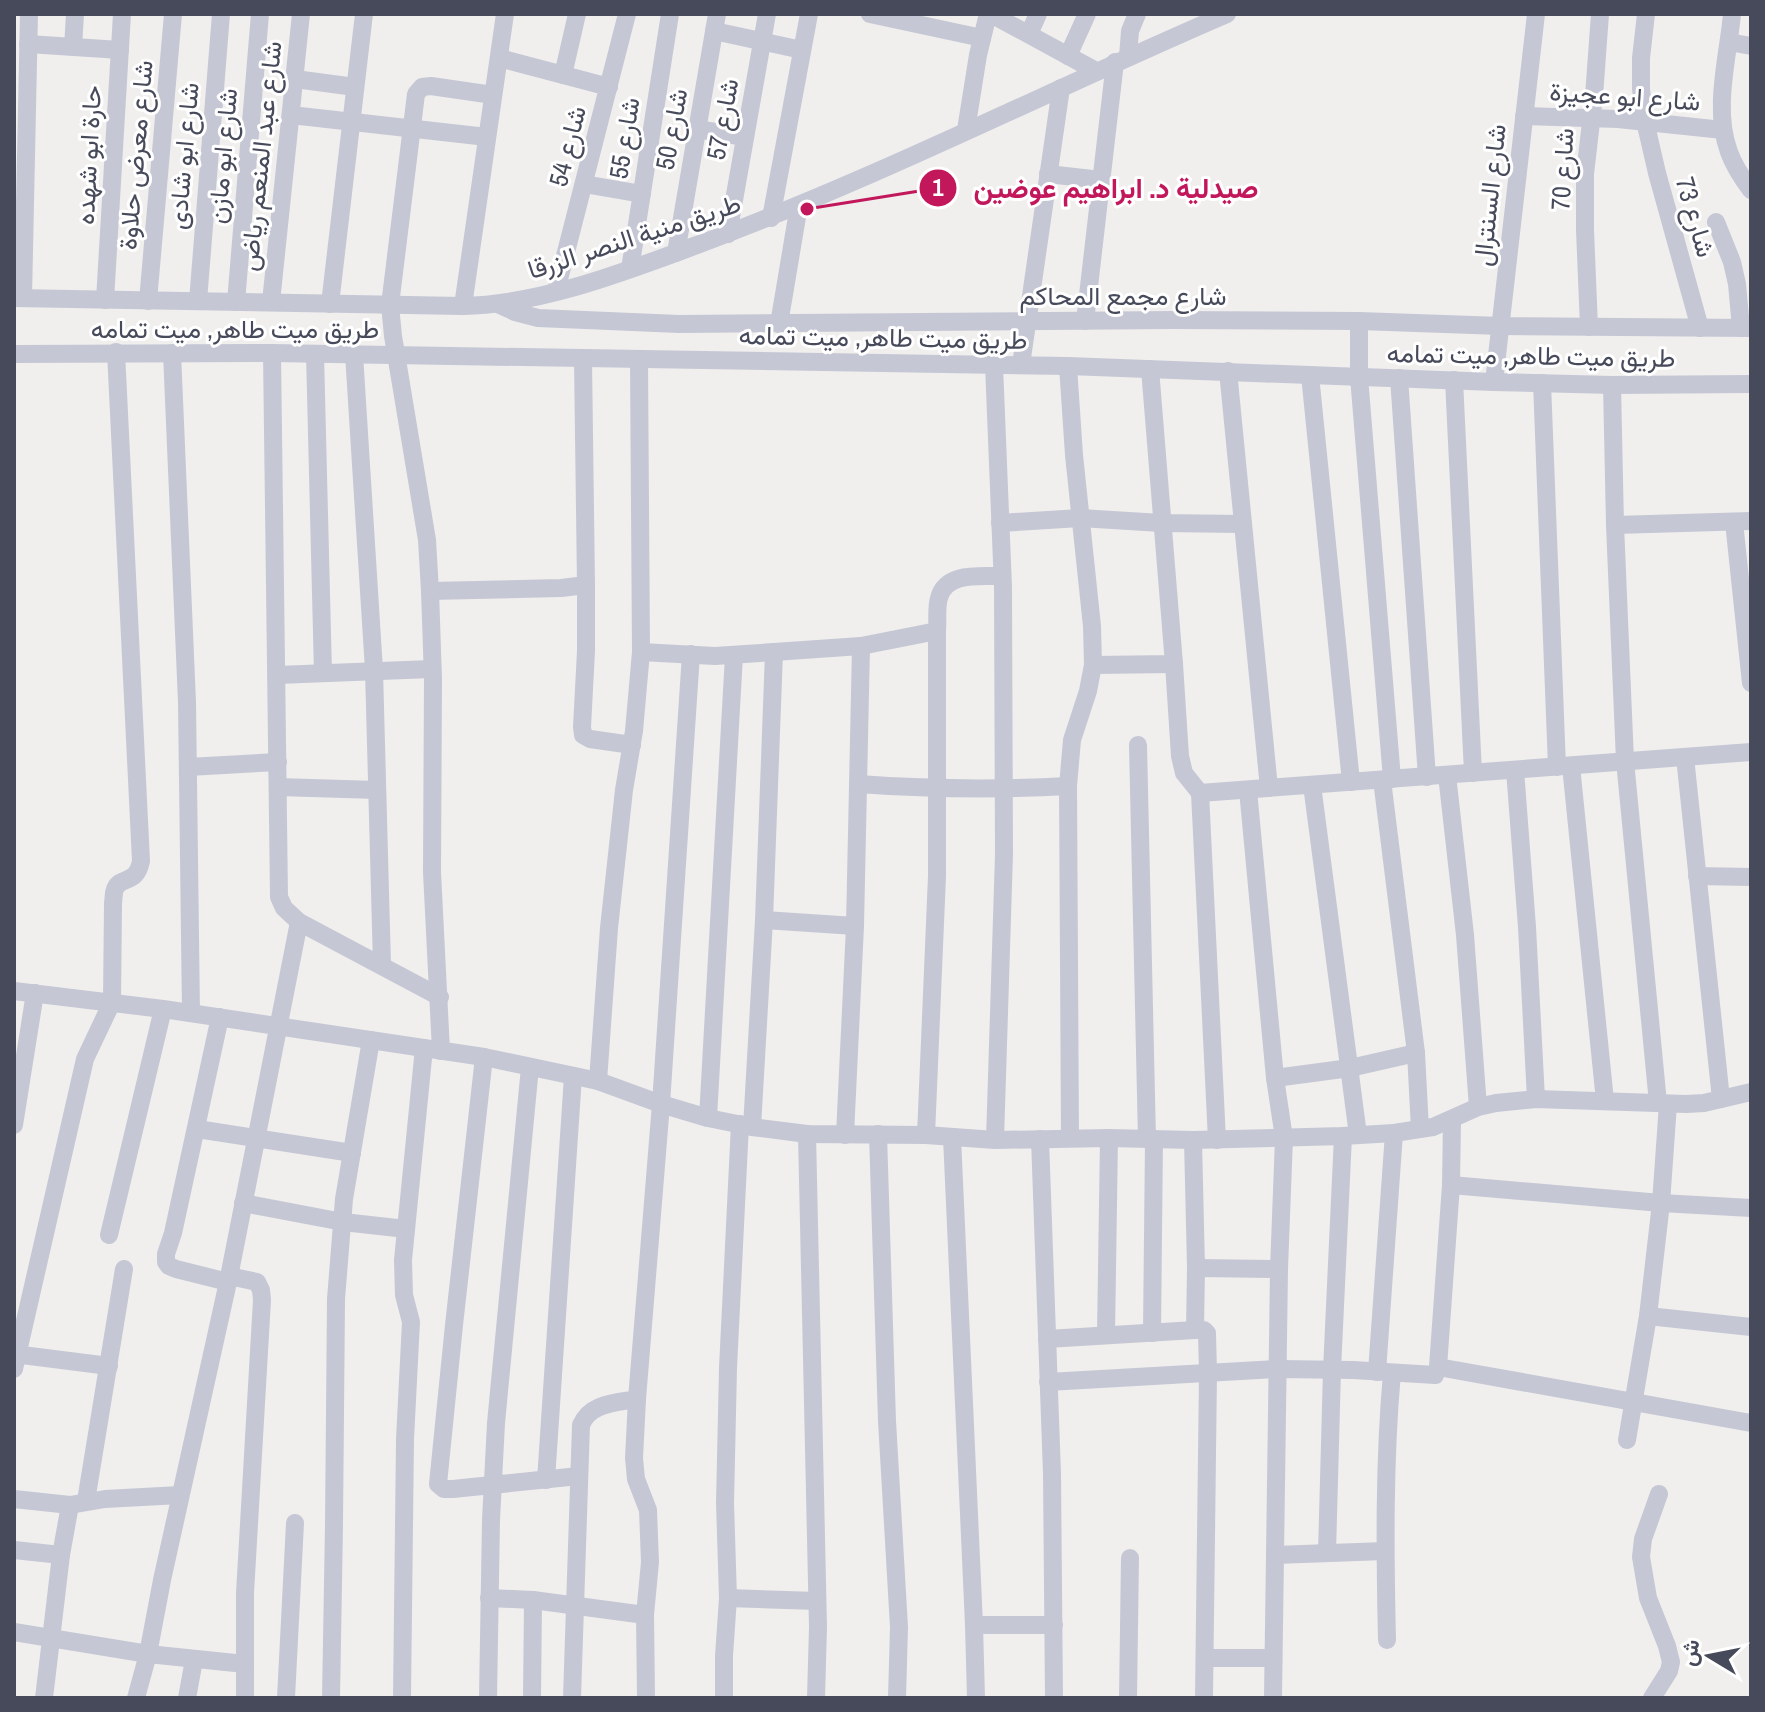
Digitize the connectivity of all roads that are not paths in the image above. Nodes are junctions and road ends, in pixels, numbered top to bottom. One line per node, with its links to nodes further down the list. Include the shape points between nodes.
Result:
1 (29, 14): 32 (street)
2 (75, 14): 34 (street)
3 (122, 14): 35 (street, حارة ابو شهده)
4 (173, 14): 74 (street, شارع معرض حلاوة)
5 (221, 14): 75 (street, شارع ابو شادى)
6 (260, 14): 76 (street, شارع ابو مازن)
7 (301, 14): 42 (street, شارع عبد المنعم رياض)
8 (364, 14): 43 (street)
9 (505, 14): 38 (street)
10 (577, 14): 41 (street)
11 (627, 14): 44 (street, شارع 54)
12 (670, 14): 64 (street, شارع 55)
13 (767, 14): 30 (street, شارع 57)
14 (809, 14): 36 (street)
15 (870, 14): 25 (street)
16 (990, 14): 28 (street); 29 (street)
17 (1038, 14): 28 (street)
18 (1087, 14): 37 (street)
19 (1137, 14): 39 (street)
20 (1227, 14): 39 (street, طريق منية النصر الزرقا)
21 (1536, 14): 48 (street, شارع السنترال)
22 (1600, 14): 49 (street, شارع 70)
23 (1646, 14): 51 (street, شارع 73, via 1641,58)
24 (1732, 14): 31 (street)
25 (892, 16): 26 (street)
26 (936, 21): 29 (street)
27 (716, 22): 30 (street); 53 (street, شارع 50)
28 (1029, 34): 37 (street)
29 (982, 38): 54 (street)
30 (762, 41): 36 (street); 57 (street, شارع 57)
31 (1729, 42): 33 (street); 55 (street)
32 (28, 44): 34 (street); 72 (street)
33 (1751, 46)
34 (73, 47): 35 (street)
35 (120, 50): 73 (street, حارة ابو شهده)
36 (802, 50): 66 (street)
37 (1068, 56): 40 (street)
38 (499, 58): 41 (street); 46 (street)
39 (1121, 59): 40 (street, طريق منية النصر الزرقا); 61 (street)
40 (1096, 71): 45 (street, طريق منية النصر الزرقا)
41 (563, 75): 44 (street)
42 (295, 79): 43 (street); 47 (street, شارع عبد المنعم رياض)
43 (355, 87): 50 (street)
44 (609, 87): 62 (street, شارع 54)
45 (1061, 88): 54 (street, طريق منية النصر الزرقا); 60 (street)
46 (493, 95): 52 (street, via 422,87 414,98); 56 (street)
47 (291, 115): 50 (street); 77 (street, شارع عبد المنعم رياض)
48 (1524, 116): 49 (street, شارع ابو عجيزة); 86 (street, شارع السنترال)
49 (1591, 117): 51 (street, شارع ابو عجيزة); 87 (street, شارع 70, via 1584,202)
50 (351, 121): 52 (street); 78 (street)
51 (1645, 121): 55 (street, شارع ابو عجيزة); 88 (street, شارع 73)
52 (411, 128): 56 (street); 80 (street)
53 (697, 129): 57 (street); 69 (street, شارع 50)
54 (966, 130): 65 (street, طريق منية النصر الزرقا)
55 (1723, 130): 58 (street)
56 (487, 137): 81 (street)
57 (745, 137): 68 (street, شارع 57)
58 (1729, 153): 59 (street); 63 (street)
59 (1751, 154)
60 (1048, 174): 61 (street); 84 (street)
61 (1101, 180): 82 (street)
62 (584, 184): 64 (street); 71 (street, شارع 54)
63 (1751, 190)
64 (642, 194): 70 (street, شارع 55)
65 (799, 205): 66 (street, طريق منية النصر الزرقا); 85 (street)
66 (771, 218): 68 (street, طريق منية النصر الزرقا)
67 (1716, 222): 89 (street, via 1732,262)
68 (728, 234): 69 (street, طريق منية النصر الزرقا)
69 (676, 253): 70 (street, طريق منية النصر الزرقا)
70 (630, 269): 71 (street, طريق منية النصر الزرقا)
71 (556, 291): 79 (street, طريق منية النصر الزرقا)
72 (19, 298): 73 (street, طريق منية النصر الزرقا)
73 (105, 300): 74 (street, طريق منية النصر الزرقا)
74 (148, 301): 75 (street, طريق منية النصر الزرقا)
75 (198, 301): 76 (street, طريق منية النصر الزرقا)
76 (236, 302): 77 (street, طريق منية النصر الزرقا)
77 (271, 302): 78 (street, طريق منية النصر الزرقا)
78 (330, 304): 80 (street, طريق منية النصر الزرقا)
79 (498, 304): 81 (street, طريق منية النصر الزرقا); 85 (street, شارع مجمع المحاكم, via 538,318)
80 (390, 305): 81 (street, طريق منية النصر الزرقا); 96 (street)
81 (463, 306)
82 (1085, 321): 83 (street, شارع مجمع المحاكم); 84 (street, شارع مجمع المحاكم)
83 (1359, 321): 86 (street, شارع مجمع المحاكم); 105 (street)
84 (1027, 322): 85 (street, شارع مجمع المحاكم); 100 (street)
85 (779, 324)
86 (1501, 326): 87 (street, شارع مجمع المحاكم); 108 (street, شارع السنترال)
87 (1589, 327): 88 (street, شارع مجمع المحاكم)
88 (1700, 328): 89 (street, شارع مجمع المحاكم)
89 (1746, 328)
90 (116, 352): 91 (street, طريق ميت طاهر, ميت تمامه); 93 (street, طريق ميت طاهر, ميت تمامه); 167 (street, via 141,861 135,877 115,889)
91 (172, 353): 92 (street, طريق ميت طاهر, ميت تمامه); 141 (street)
92 (272, 353): 94 (street, طريق ميت طاهر, ميت تمامه); 132 (street)
93 (14, 354)
94 (315, 354): 95 (street, طريق ميت طاهر, ميت تمامه); 131 (street)
95 (354, 354): 96 (street, طريق ميت طاهر, ميت تمامه); 130 (street)
96 (397, 355): 97 (street, طريق ميت طاهر, ميت تمامه); 120 (street, via 427,540)
97 (583, 359): 98 (street, طريق ميت طاهر, ميت تمامه); 119 (street)
98 (639, 360): 99 (street, طريق ميت طاهر, ميت تمامه); 123 (street)
99 (994, 365): 100 (street, طريق ميت طاهر, ميت تمامه); 114 (street)
100 (1021, 365): 101 (street, طريق ميت طاهر, ميت تمامه)
101 (1068, 366): 102 (street, طريق ميت طاهر, ميت تمامه); 112 (street)
102 (1150, 369): 103 (street, طريق ميت طاهر, ميت تمامه); 115 (street)
103 (1228, 371): 104 (street, طريق ميت طاهر, ميت تمامه); 116 (street)
104 (1310, 375): 105 (street, طريق ميت طاهر, ميت تمامه); 147 (street)
105 (1359, 377): 106 (street, طريق ميت طاهر, ميت تمامه); 146 (street)
106 (1399, 378): 107 (street, طريق ميت طاهر, ميت تمامه); 145 (street)
107 (1454, 380): 108 (street, طريق ميت طاهر, ميت تمامه); 143 (street)
108 (1494, 382): 109 (street, طريق ميت طاهر, ميت تمامه)
109 (1542, 383): 111 (street, طريق ميت طاهر, ميت تمامه); 140 (street)
110 (1751, 384): 111 (street, طريق ميت طاهر, ميت تمامه)
111 (1612, 385): 117 (street)
112 (1080, 518): 114 (street); 115 (street); 128 (street)
113 (1742, 522): 117 (street); 133 (street)
114 (1000, 523): 118 (street)
115 (1161, 523): 116 (street); 127 (street)
116 (1243, 524): 152 (street)
117 (1615, 525): 138 (street)
118 (1002, 576): 121 (street, via 961,577 947,584 939,595); 154 (street)
119 (586, 585): 120 (street); 134 (street, via 583,735)
120 (430, 591): 129 (street)
121 (937, 631): 122 (street); 153 (street)
122 (861, 646): 124 (street); 148 (street)
123 (641, 652): 125 (street); 134 (street)
124 (774, 652): 126 (street); 160 (street)
125 (691, 654): 126 (street); 185 (street)
126 (734, 655): 188 (street)
127 (1174, 664): 128 (street); 157 (street, via 1180,756 1184,773)
128 (1093, 665): 150 (street, via 1072,740)
129 (432, 669): 130 (street); 166 (street, via 432,872)
130 (374, 670): 131 (street); 155 (street)
131 (323, 673): 132 (street)
132 (277, 675): 139 (street)
133 (1751, 683)
134 (632, 745): 180 (street, via 609,928)
135 (1138, 745): 206 (street)
136 (1751, 752): 137 (street)
137 (1685, 757): 138 (street); 158 (street)
138 (1625, 761): 140 (street); 186 (street)
139 (278, 762): 141 (street); 151 (street)
140 (1564, 766): 142 (street); 184 (street)
141 (188, 767): 169 (street)
142 (1515, 770): 143 (street); 182 (street)
143 (1473, 773): 144 (street)
144 (1447, 775): 145 (street); 187 (street)
145 (1427, 777): 146 (street)
146 (1387, 779): 147 (street); 174 (street)
147 (1351, 782): 149 (street)
148 (858, 784): 153 (street); 162 (street)
149 (1312, 785): 152 (street); 177 (street)
150 (1068, 786): 154 (street); 202 (street)
151 (278, 787): 155 (street); 161 (street, via 279,897)
152 (1269, 788): 156 (street)
153 (937, 789): 154 (street); 198 (street)
154 (1004, 789): 207 (street)
155 (377, 790): 163 (street)
156 (1248, 790): 157 (street); 179 (street)
157 (1200, 793): 209 (street)
158 (1697, 876): 159 (street); 183 (street)
159 (1751, 877)
160 (764, 920): 162 (street); 191 (street)
161 (299, 922): 163 (street); 171 (street)
162 (855, 926): 197 (street)
163 (382, 965): 166 (street)
164 (14, 991): 165 (street)
165 (35, 993): 167 (street); 190 (street)
166 (440, 997): 173 (street)
167 (112, 1002): 168 (street); 228 (street, via 85,1059)
168 (163, 1009): 169 (street); 217 (street)
169 (191, 1013): 170 (street)
170 (220, 1017): 171 (street); 192 (street)
171 (279, 1026): 172 (street); 200 (street)
172 (371, 1040): 173 (street); 210 (street)
173 (433, 1050): 175 (street); 216 (street)
174 (1416, 1053): 177 (street); 193 (street)
175 (484, 1057): 176 (street); 242 (street, via 438,1484 444,1489)
176 (530, 1067): 178 (street); 242 (street)
177 (1350, 1068): 179 (street); 199 (street)
178 (573, 1076): 180 (street); 241 (street)
179 (1275, 1078): 204 (street)
180 (598, 1081): 185 (street)
181 (1751, 1092): 183 (street)
182 (1536, 1099): 184 (street); 187 (street)
183 (1721, 1099): 186 (street)
184 (1605, 1101): 186 (street)
185 (661, 1104): 188 (street); 236 (street)
186 (1663, 1104): 213 (street)
187 (1478, 1107): 189 (street)
188 (708, 1118): 191 (street)
189 (1452, 1120): 193 (street); 211 (street)
190 (14, 1125)
191 (746, 1126): 195 (street); 255 (street, via 727,1383)
192 (197, 1129): 200 (street); 221 (street, via 166,1262 176,1269)
193 (1420, 1129): 194 (street)
194 (1394, 1133): 199 (street); 233 (street)
195 (807, 1134): 197 (street); 257 (street)
196 (878, 1134): 197 (street); 198 (street); 283 (street, via 899,1627)
197 (845, 1135)
198 (926, 1135): 201 (street)
199 (1351, 1136): 204 (street); 232 (street)
200 (256, 1137): 210 (street); 212 (street)
201 (952, 1137): 207 (street); 260 (street)
202 (1070, 1138): 203 (street); 205 (street)
203 (1109, 1138): 206 (street); 226 (street)
204 (1284, 1138): 209 (street); 220 (street)
205 (1040, 1139): 207 (street); 227 (street)
206 (1151, 1139): 208 (street); 225 (street)
207 (995, 1140)
208 (1193, 1140): 209 (street); 218 (street)
209 (1217, 1140)
210 (352, 1153): 215 (street)
211 (1451, 1185): 213 (street); 230 (street)
212 (243, 1203): 215 (street); 221 (street)
213 (1661, 1203): 214 (street); 222 (street)
214 (1751, 1208)
215 (343, 1222): 216 (street); 275 (street, via 336,1299)
216 (406, 1229): 276 (street, via 404,1295 411,1322)
217 (109, 1235)
218 (1196, 1268): 220 (street); 224 (street)
219 (124, 1269): 229 (street)
220 (1279, 1269): 231 (street)
221 (229, 1279): 244 (street); 269 (street, via 257,1282 262,1300)
222 (1648, 1316): 223 (street); 237 (street)
223 (1751, 1327)
224 (1195, 1330): 225 (street); 234 (street, via 1207,1333)
225 (1152, 1333): 226 (street)
226 (1106, 1335): 227 (street)
227 (1047, 1339): 235 (street)
228 (15, 1359): 229 (street)
229 (109, 1366): 246 (street)
230 (1438, 1367): 233 (street, via 1435,1375); 237 (street)
231 (1278, 1369): 232 (street); 234 (street); 252 (street)
232 (1332, 1370): 233 (street); 250 (street)
233 (1385, 1372): 249 (street)
234 (1208, 1373): 235 (street); 266 (street)
235 (1048, 1382): 261 (street)
236 (637, 1399): 240 (street, via 597,1407 585,1415); 259 (street, via 634,1458 648,1510 650,1562)
237 (1634, 1402): 238 (street); 239 (street)
238 (1751, 1423)
239 (1627, 1440)
240 (579, 1476): 241 (street); 258 (street)
241 (546, 1480): 242 (street)
242 (493, 1486): 254 (street)
243 (1659, 1494): 289 (street, via 1641,1557 1648,1598 1671,1662)
244 (180, 1495): 246 (street); 265 (street)
245 (14, 1499): 246 (street)
246 (78, 1503): 251 (street)
247 (295, 1523): 274 (street)
248 (14, 1550): 251 (street)
249 (1385, 1551): 250 (street); 264 (street)
250 (1327, 1553): 252 (street)
251 (61, 1555): 263 (street)
252 (1275, 1555): 267 (street)
253 (1130, 1558): 286 (street)
254 (489, 1598): 256 (street); 277 (street)
255 (728, 1598): 257 (street); 281 (street)
256 (533, 1600): 258 (street); 278 (street)
257 (817, 1601): 282 (street)
258 (576, 1606): 259 (street); 279 (street)
259 (645, 1615): 280 (street)
260 (974, 1625): 261 (street); 284 (street)
261 (1054, 1625): 285 (street)
262 (14, 1632): 263 (street)
263 (52, 1637): 265 (street); 270 (street)
264 (1387, 1640)
265 (148, 1654): 268 (street); 271 (street)
266 (1205, 1658): 267 (street); 287 (street)
267 (1273, 1658): 288 (street)
268 (194, 1660): 269 (street); 272 (street)
269 (245, 1664): 273 (street)
270 (44, 1698)
271 (136, 1698)
272 (187, 1698)
273 (245, 1698)
274 (286, 1698)
275 (331, 1698)
276 (402, 1698)
277 (488, 1698)
278 (532, 1698)
279 (572, 1698)
280 (646, 1698)
281 (724, 1698)
282 (816, 1698)
283 (897, 1698)
284 (976, 1698)
285 (1054, 1698)
286 (1128, 1698)
287 (1204, 1698)
288 (1273, 1698)
289 (1652, 1698)

